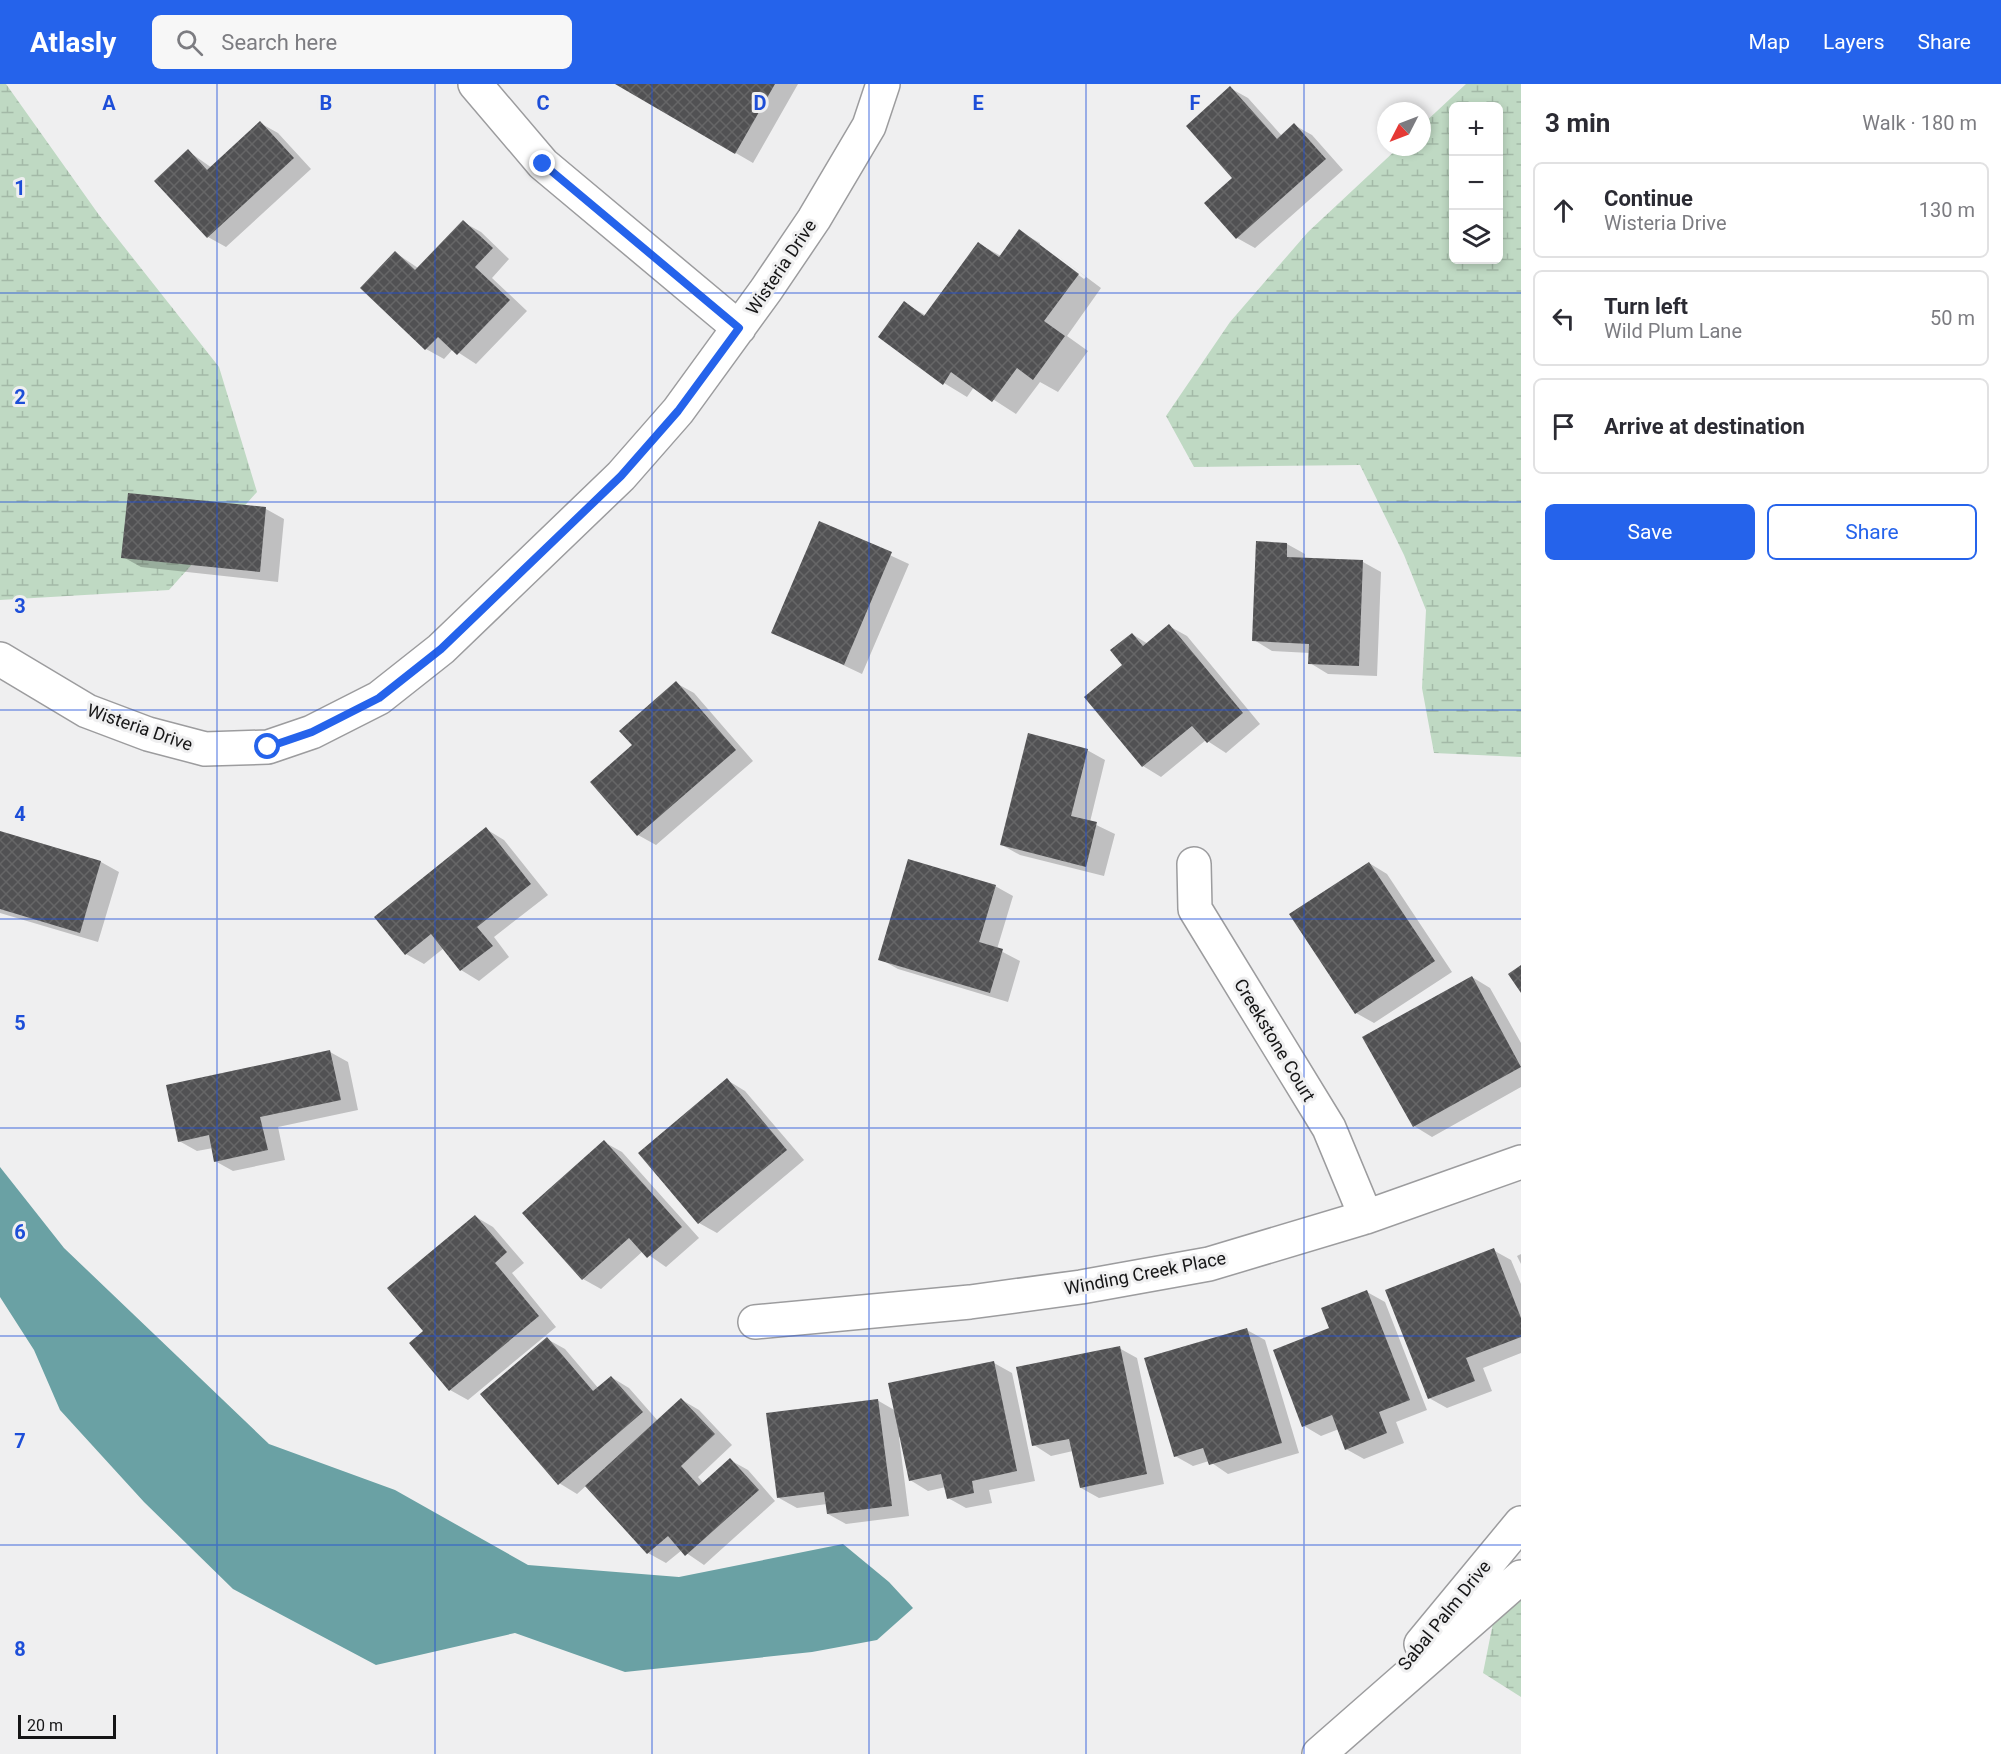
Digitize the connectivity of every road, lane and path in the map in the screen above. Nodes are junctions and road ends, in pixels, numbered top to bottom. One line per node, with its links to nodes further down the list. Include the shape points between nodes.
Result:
1 (475, 84): 3 (street, via 543,164)
2 (884, 84): 3 (street, Wisteria Drive, via 869,126 814,219)
3 (739, 328): 4 (street, Wisteria Drive, via 678,411 621,476 441,649 379,698 312,732 268,747 205,749 148,734 87,711)
4 (0, 658)
5 (1194, 864): 7 (street, Creekstone Court, via 1196,909 1329,1128)
6 (1521, 1162): 7 (street, Winding Creek Place)
7 (1366, 1216): 8 (street, Winding Creek Place, via 1209,1264 1081,1287 970,1302)
8 (755, 1322)
9 (1521, 1522): 11 (street, Sabal Palm Drive)
10 (1521, 1577): 11 (street, Sabal Palm Drive)
11 (1369, 1709): 12 (street, Sabal Palm Drive)
12 (1319, 1754)

